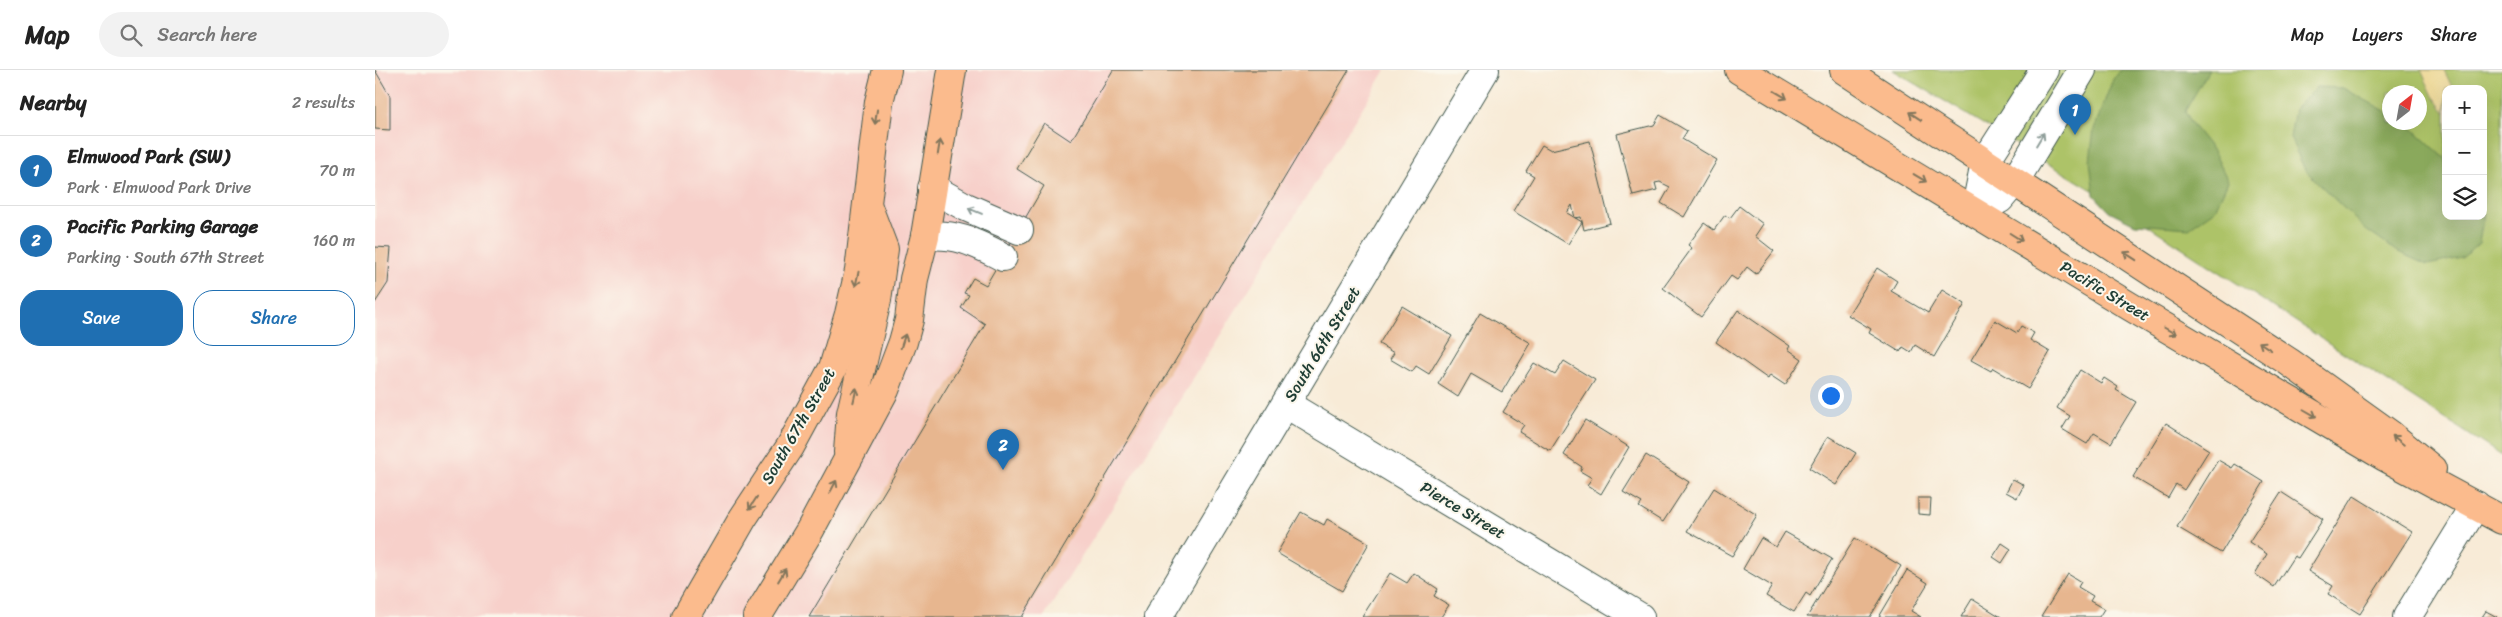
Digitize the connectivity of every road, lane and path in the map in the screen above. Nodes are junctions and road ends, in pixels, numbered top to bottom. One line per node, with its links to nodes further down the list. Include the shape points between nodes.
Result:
1 (887, 70): 11 (main road, South 67th Street, one-way to 11, via 879,102)
2 (952, 70): 10 (main road, one-way to 2)
3 (1485, 70): 16 (street, South 66th Street)
4 (1739, 70): 12 (main road, Pacific Street, one-way to 12)
5 (1844, 70): 8 (main road, Pacific Street, one-way to 5)
6 (2044, 70): 8 (street)
7 (2082, 70): 9 (street, one-way to 7)
8 (1985, 162): 9 (main road, Pacific Street); 12 (street)
9 (2015, 181): 12 (street, via 2000,199); 18 (main road, Pacific Street, one-way to 9, via 2391,435 2289,362)
10 (932, 188): 13 (street, one-way to 10); 14 (main road)
11 (867, 205): 17 (main road, one-way to 11, via 851,413 877,300 884,249); 20 (main road, South 67th Street, one-way to 20, via 859,271 833,368 790,447 743,518)
12 (1975, 212): 18 (main road, Pacific Street, one-way to 18, via 2385,457)
13 (1019, 230)
14 (925, 236): 15 (street, via 963,237); 17 (main road, one-way to 14, via 885,390 903,342)
15 (1003, 257)
16 (1286, 404): 22 (street, South 66th Street); 23 (street, Pierce Street)
17 (847, 461): 21 (main road, one-way to 17)
18 (2476, 505): 19 (main road, Pacific Street); 24 (street)
19 (2502, 520)
20 (686, 617)
21 (757, 617)
22 (1157, 617)
23 (1640, 617)
24 (2407, 617)

